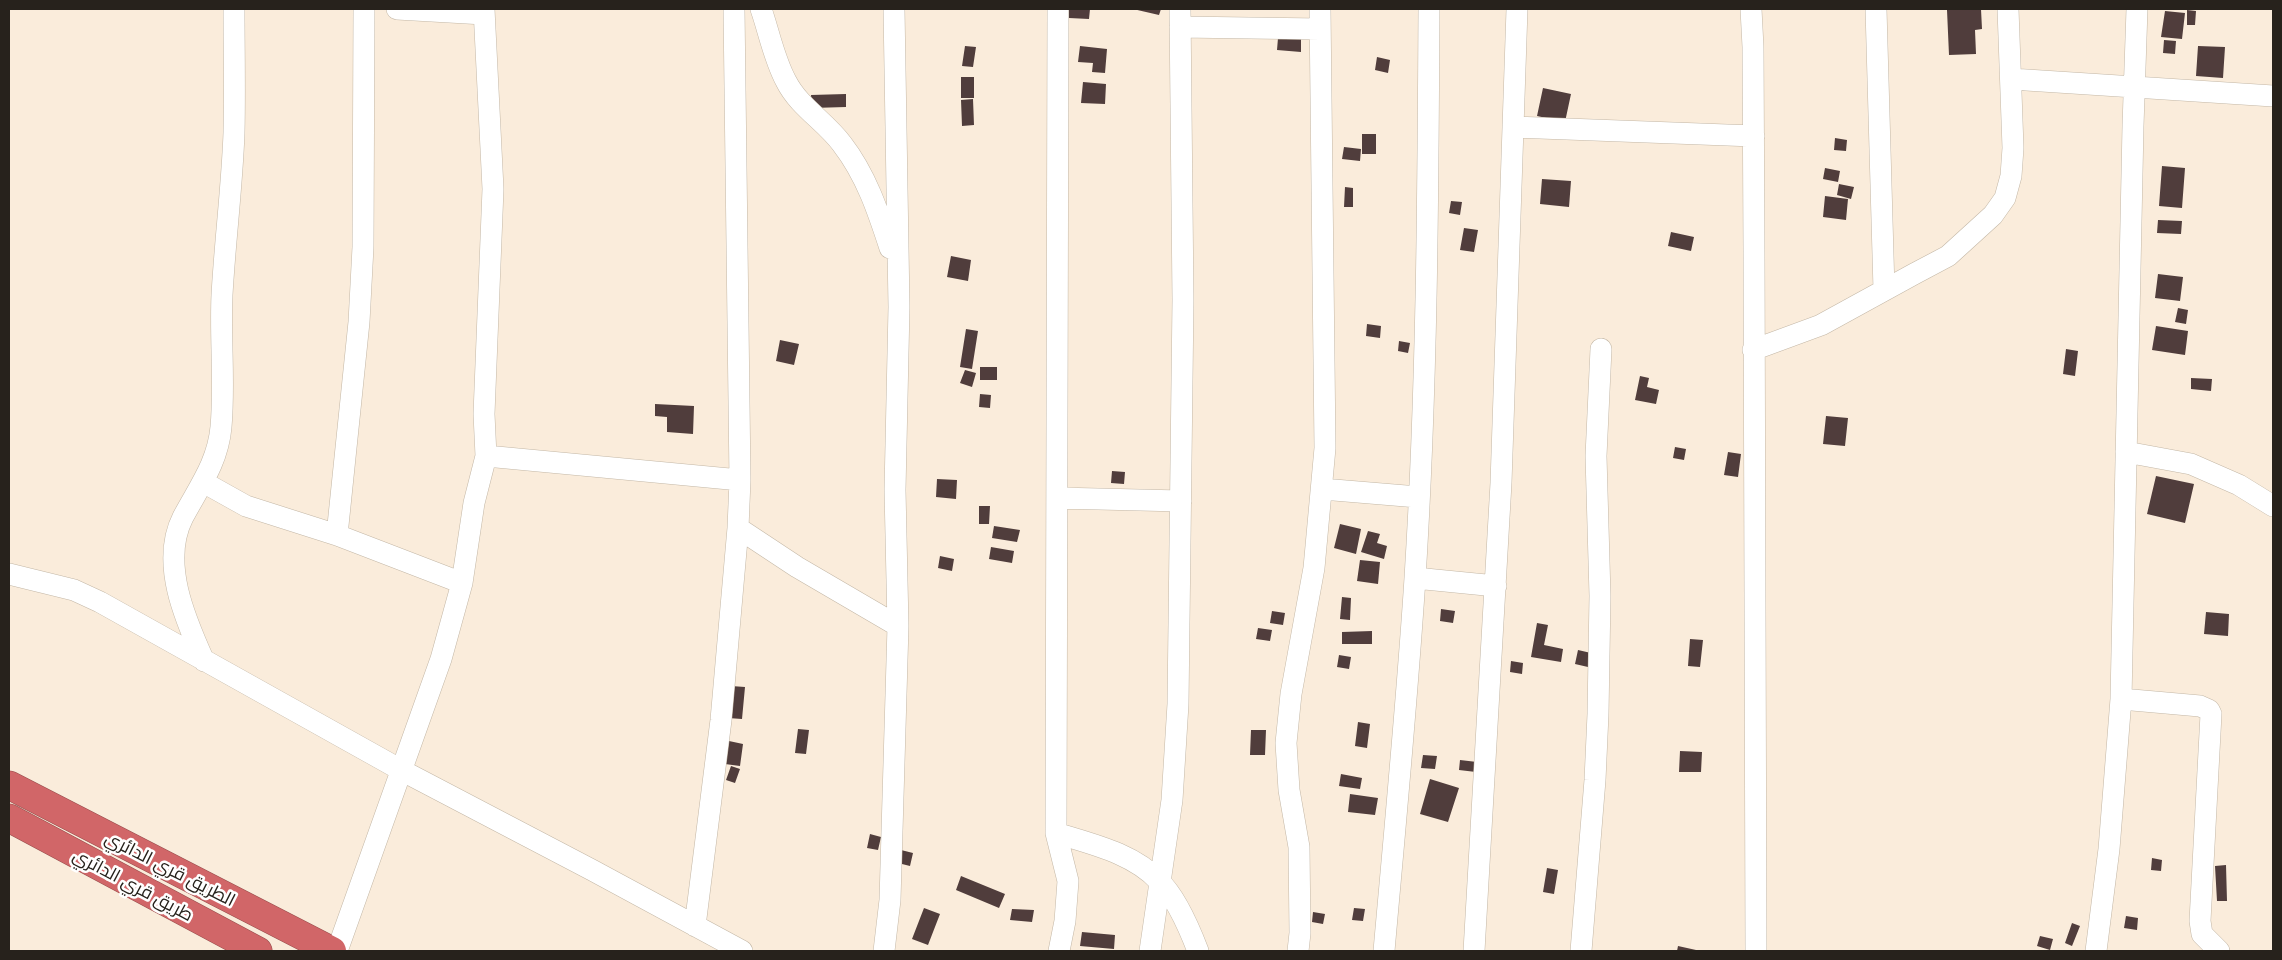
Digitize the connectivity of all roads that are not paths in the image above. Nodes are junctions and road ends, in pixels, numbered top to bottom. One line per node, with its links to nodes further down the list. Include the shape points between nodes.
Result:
1 (234, 9): 29 (street, via 234,134 222,296 221,428 216,455)
2 (364, 9): 36 (street, via 363,248 359,322)
3 (397, 9): 14 (street)
4 (734, 9): 28 (street)
5 (761, 9): 22 (street, via 786,81 808,110 842,143 870,190)
6 (894, 9): 22 (street)
7 (1058, 9): 32 (street)
8 (1429, 9): 31 (street, via 1428,186)
9 (1517, 9): 20 (street)
10 (1751, 9): 21 (street)
11 (1876, 9): 23 (street)
12 (2008, 9): 17 (street)
13 (2137, 9): 18 (street)
14 (484, 11): 27 (street, via 493,188 484,414)
15 (1180, 18): 16 (street); 33 (street)
16 (1320, 19): 30 (street, via 1326,392)
17 (2011, 79): 18 (street); 23 (street, via 2013,148 2005,198 1993,214 1948,256)
18 (2134, 87): 19 (street); 26 (street)
19 (2273, 96)
20 (1513, 127): 21 (street); 40 (street)
21 (1754, 136): 25 (street)
22 (897, 267): 41 (street, via 899,326 895,490)
23 (1884, 290): 25 (street, via 1821,325)
24 (1601, 349): 62 (street, via 1596,456 1600,596 1598,714)
25 (1753, 350): 63 (street)
26 (2126, 452): 34 (street, via 2191,464 2240,485); 43 (street)
27 (486, 456): 28 (street); 39 (street, via 474,504)
28 (740, 480): 35 (street)
29 (203, 482): 36 (street, via 246,506); 42 (street, via 182,518 174,557 182,607)
30 (1322, 489): 31 (street); 59 (street, via 1314,568 1291,694 1286,743 1289,790 1299,847)
31 (1418, 497): 38 (street)
32 (1057, 498): 33 (street); 47 (street)
33 (1181, 501): 48 (street, via 1176,750)
34 (2273, 506)
35 (738, 528): 41 (street); 49 (street, via 721,720)
36 (337, 535): 39 (street)
37 (9, 574): 42 (street, via 74,590)
38 (1415, 578): 40 (street); 60 (street)
39 (462, 583): 44 (street, via 441,659)
40 (1496, 586): 61 (street)
41 (898, 626): 55 (street, via 890,900)
42 (204, 661): 44 (street)
43 (2121, 699): 64 (street, via 2109,849); 65 (street, via 2200,706 2211,714 2200,921 2202,934)
44 (401, 770): 49 (street); 53 (street)
45 (9, 785): 52 (highway, الطريق قري الدائري)
46 (9, 818): 50 (highway, طريق قري الدائري)
47 (1056, 833): 48 (street, via 1111,850); 56 (street, via 1068,881)
48 (1160, 881): 57 (street); 58 (street, via 1179,910)
49 (695, 926): 54 (street)
50 (232, 945): 51 (highway, طريق قري الدائري)
51 (258, 951)
52 (332, 951)
53 (337, 951)
54 (742, 951)
55 (884, 951)
56 (1059, 951)
57 (1150, 951)
58 (1198, 951)
59 (1298, 951)
60 (1384, 951)
61 (1474, 951)
62 (1581, 951)
63 (1756, 951)
64 (2096, 951)
65 (2219, 951)

